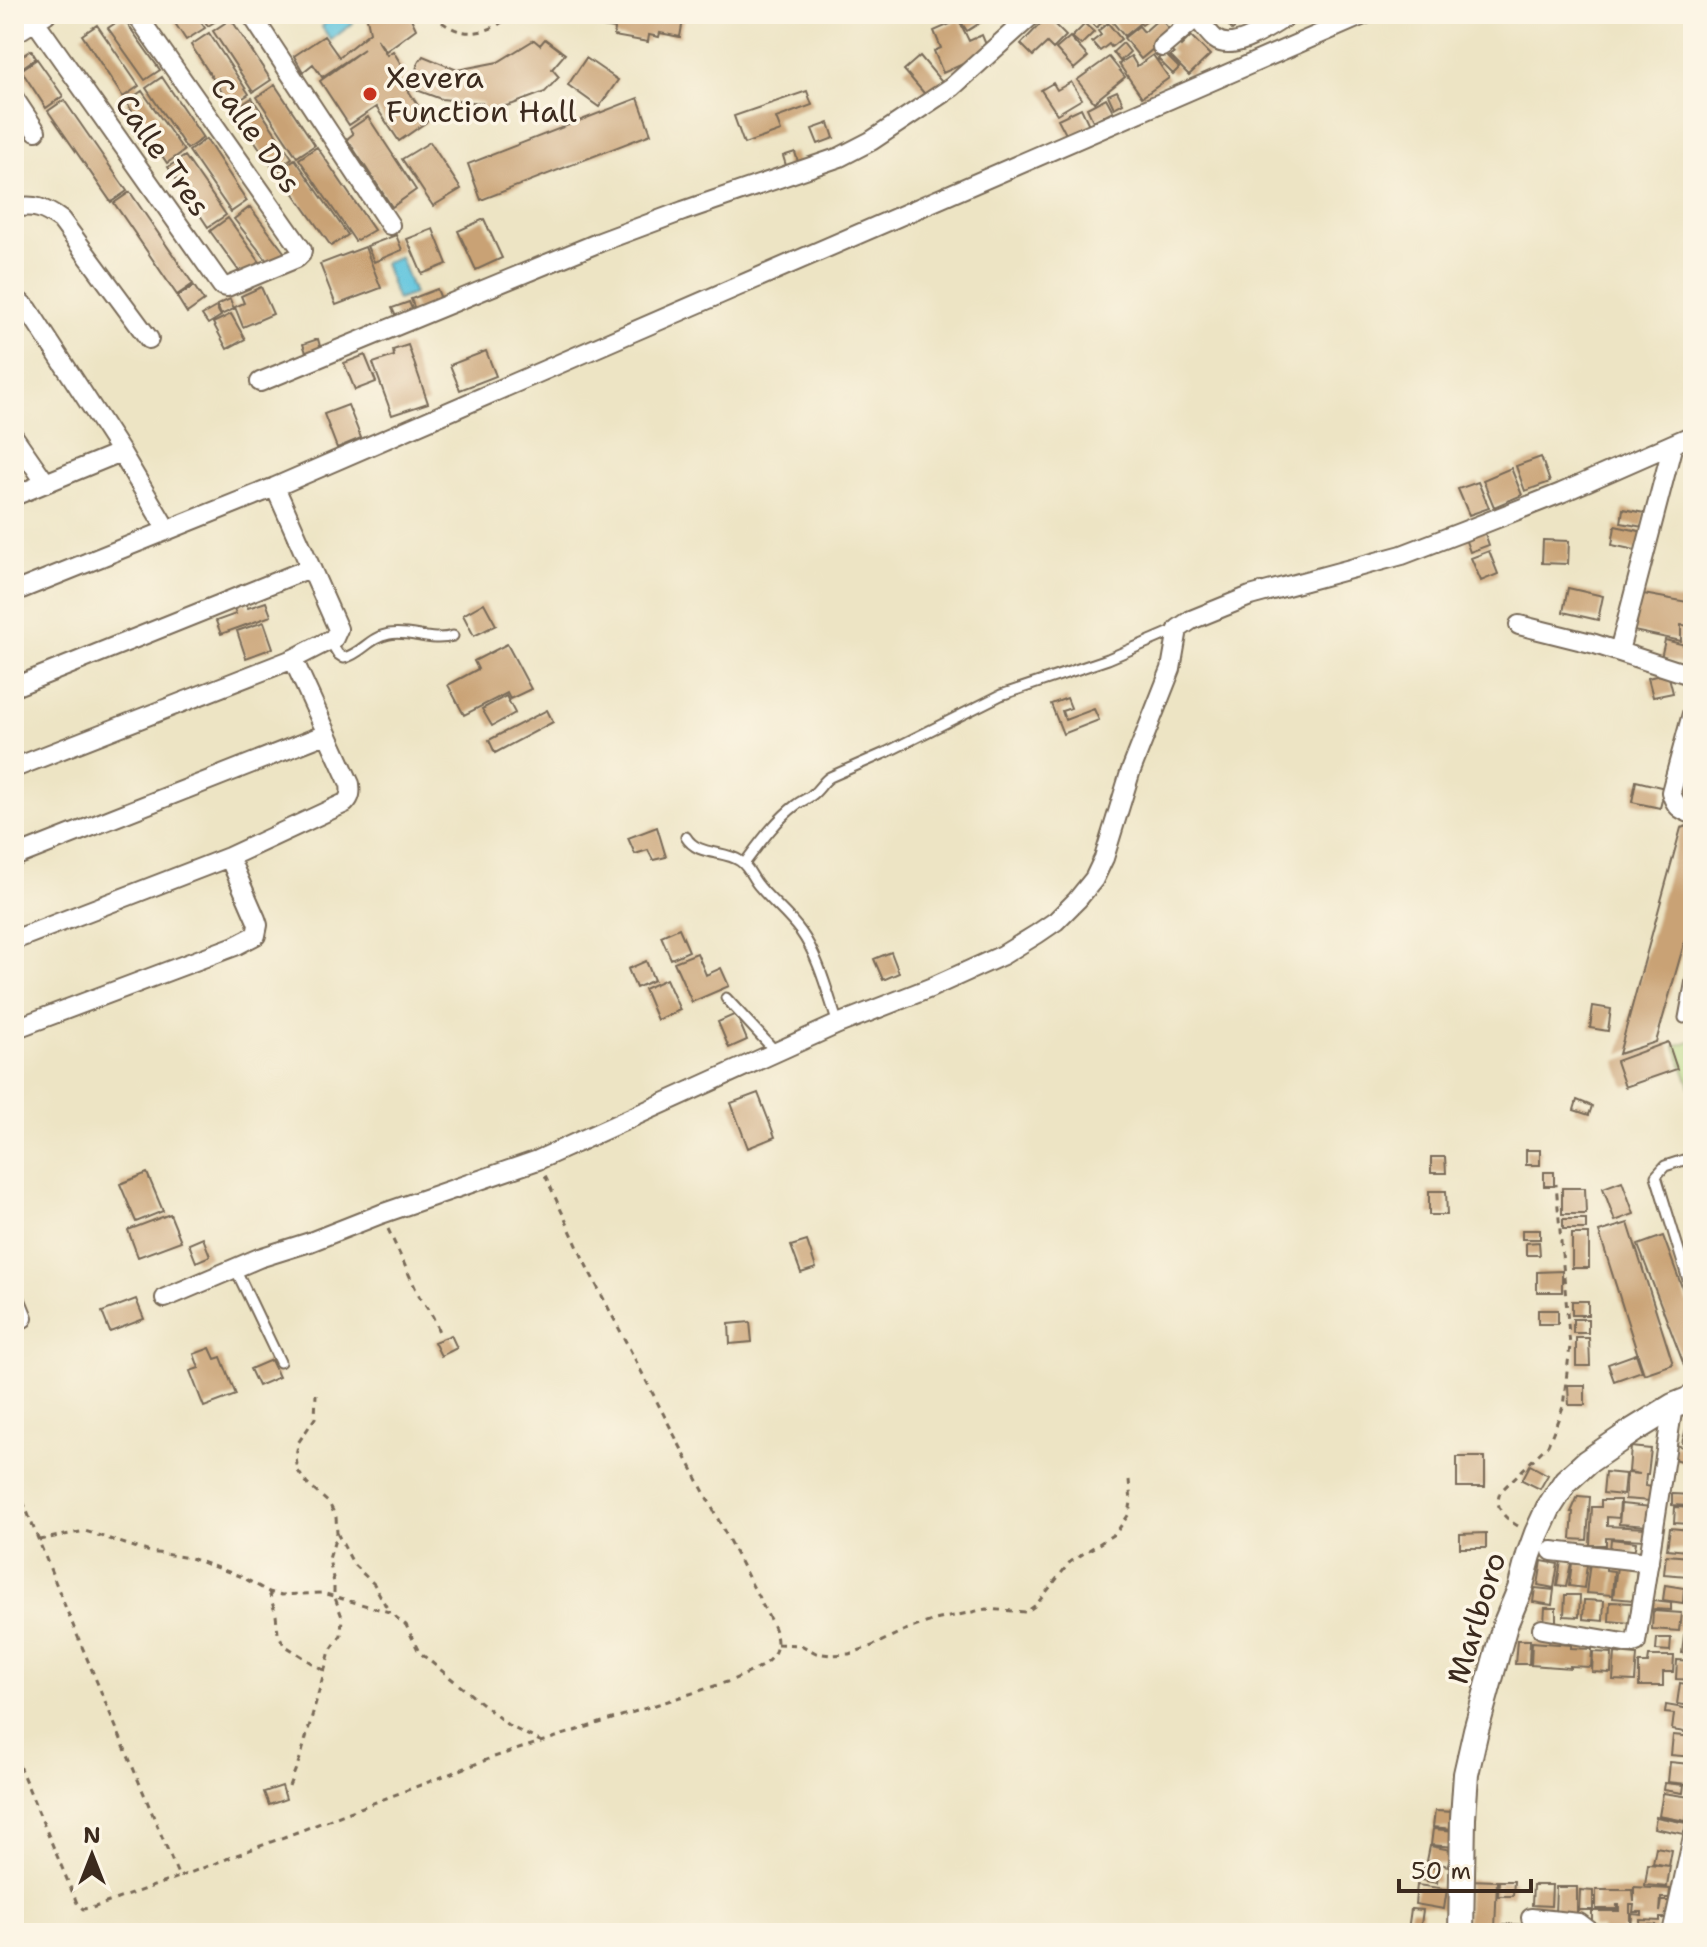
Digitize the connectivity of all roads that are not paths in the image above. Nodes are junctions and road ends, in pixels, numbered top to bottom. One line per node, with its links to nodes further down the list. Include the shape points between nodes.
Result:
1 (136, 14): 14 (street, Calle Dos, via 302,250 297,258)
2 (251, 14): 13 (street)
3 (1033, 14): 17 (street, via 952,87 840,157 600,242)
4 (1291, 14): 6 (street, via 1239,43 1216,40)
5 (1366, 14): 23 (street)
6 (1195, 15): 9 (street)
7 (37, 16): 8 (street); 14 (street, Calle Tres, via 222,286)
8 (14, 34)
9 (1162, 47)
10 (14, 98): 11 (street)
11 (36, 131)
12 (14, 208): 16 (street, via 45,209 61,220)
13 (390, 225)
14 (262, 273)
15 (14, 297): 21 (street, via 28,309)
16 (149, 339)
17 (260, 382)
18 (1693, 435): 20 (street)
19 (14, 437): 22 (street)
20 (1673, 444): 29 (street, via 1426,546 1250,596); 32 (street)
21 (121, 452): 22 (street); 25 (street)
22 (46, 483): 24 (street)
23 (275, 487): 25 (street); 26 (street)
24 (14, 496)
25 (167, 530): 27 (street)
26 (310, 568): 31 (street, via 338,629); 35 (street)
27 (14, 592)
28 (1519, 625): 32 (street)
29 (1178, 629): 43 (lane, via 1001,695 830,777 795,805); 48 (street, via 1171,669 1104,858 1077,900 1056,921 1003,955)
30 (453, 636): 31 (lane, via 424,639 394,633 375,637 344,658)
31 (330, 641): 33 (street)
32 (1619, 651): 34 (street)
33 (293, 659): 37 (street); 38 (street)
34 (1693, 676)
35 (14, 687)
36 (1693, 710): 39 (street, via 1671,792 1679,809)
37 (326, 734): 41 (street); 42 (street, via 350,784 349,799)
38 (14, 768)
39 (1693, 814)
40 (686, 837): 43 (lane, via 697,848)
41 (14, 857)
42 (229, 857): 44 (street); 49 (street, via 256,919 256,935)
43 (744, 864): 48 (lane, via 811,948)
44 (14, 940)
45 (1693, 969): 47 (lane)
46 (726, 998): 50 (lane)
47 (1684, 1018)
48 (838, 1024): 50 (street)
49 (14, 1029)
50 (777, 1053): 52 (street, via 538,1160)
51 (1693, 1157): 54 (lane, via 1665,1166 1656,1176)
52 (235, 1268): 55 (street); 57 (lane)
53 (14, 1296): 56 (street, via 23,1318)
54 (1693, 1296)
55 (165, 1298)
56 (14, 1322)
57 (280, 1362)
58 (1683, 1402): 60 (street); 64 (street, Marlboro, via 1611,1445 1566,1481 1537,1533 1505,1625 1466,1774)
59 (1552, 1551): 60 (street)
60 (1649, 1562): 61 (street, via 1636,1642)
61 (1542, 1629)
62 (1693, 1837): 66 (street)
63 (1531, 1918): 65 (street, via 1579,1923)
64 (1461, 1933)
65 (1592, 1933)
66 (1672, 1933)

